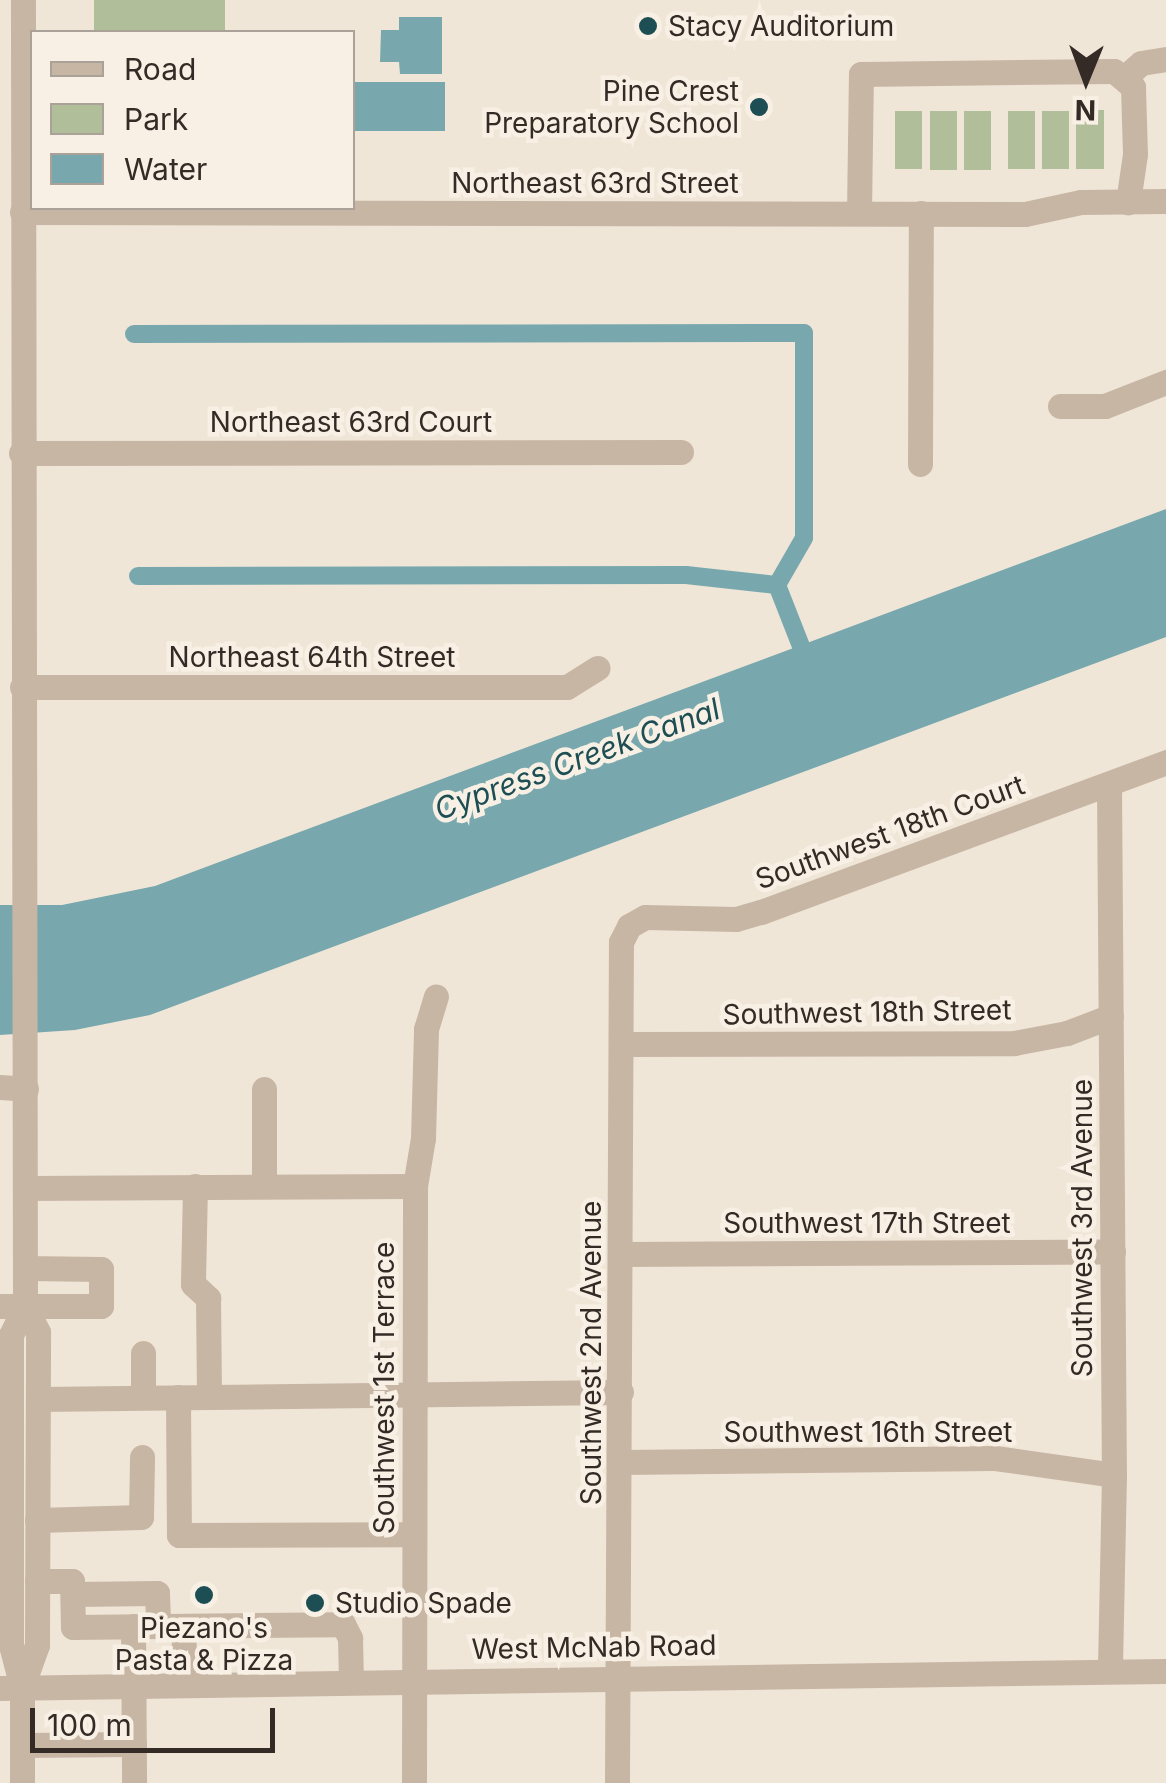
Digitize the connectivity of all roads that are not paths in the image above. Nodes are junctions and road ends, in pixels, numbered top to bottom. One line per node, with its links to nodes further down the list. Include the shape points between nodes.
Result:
1 (23, 0): 6 (street)
2 (1166, 59): 3 (street, via 1142,63)
3 (1125, 77): 5 (street, via 1133,87 1134,120); 7 (street, via 861,74)
4 (1166, 201): 5 (street, Northeast 63rd Street)
5 (1128, 202): 8 (street, Northeast 63rd Street, via 1081,202 1025,214)
6 (22, 212): 7 (street, Northeast 63rd Street); 12 (street)
7 (859, 214): 8 (street, Northeast 63rd Street)
8 (921, 214): 13 (street)
9 (1166, 382): 10 (street, via 1105,406)
10 (1060, 406)
11 (682, 452): 12 (street, Northeast 63rd Court)
12 (22, 453): 14 (street)
13 (920, 464)
14 (11, 596): 16 (street)
15 (597, 668): 16 (street, Northeast 64th Street, via 567,687)
16 (22, 687): 17 (street)
17 (11, 718): 19 (street)
18 (1166, 762): 20 (street, Southwest 18th Court)
19 (12, 770): 25 (street, via 26,900 26,1039)
20 (1109, 784): 21 (street, Southwest 18th Court, via 761,912 644,917); 23 (street, Southwest 3rd Avenue)
21 (629, 926): 24 (street, Southwest 2nd Avenue, via 622,942)
22 (436, 996): 29 (street, Southwest 1st Terrace, via 426,1029)
23 (1111, 1016): 24 (street, Southwest 18th Street, via 1014,1042); 31 (street, Southwest 3rd Avenue)
24 (621, 1044): 32 (street, Southwest 2nd Avenue)
25 (13, 1088): 30 (street)
26 (264, 1088): 27 (street)
27 (264, 1185): 28 (street); 29 (street)
28 (194, 1186): 30 (street); 38 (street, via 194,1284 208,1298)
29 (415, 1186): 37 (street, Southwest 1st Terrace)
30 (25, 1188): 33 (street)
31 (1113, 1251): 32 (street, Southwest 17th Street); 44 (street, Southwest 3rd Avenue)
32 (621, 1254): 36 (street, Southwest 2nd Avenue)
33 (25, 1268): 34 (street); 34 (street, via 101,1269 101,1306)
34 (13, 1306): 41 (street, via 38,1332); 45 (street)
35 (143, 1353): 40 (street)
36 (621, 1392): 37 (street); 43 (street, Southwest 2nd Avenue)
37 (414, 1393): 38 (street); 47 (street, Southwest 1st Terrace)
38 (209, 1396): 39 (street)
39 (178, 1397): 40 (street); 47 (street, via 178,1535)
40 (143, 1398): 41 (street)
41 (38, 1399): 46 (street)
42 (142, 1456): 46 (street, via 141,1517)
43 (621, 1462): 44 (street, Southwest 16th Street, via 995,1458); 53 (street, Southwest 2nd Avenue)
44 (1114, 1476): 51 (street, Southwest 3rd Avenue)
45 (6, 1520): 58 (street)
46 (38, 1520): 48 (street)
47 (414, 1534): 54 (street, Southwest 1st Terrace)
48 (37, 1581): 49 (street, via 72,1581); 58 (street, via 37,1645)
49 (73, 1594): 50 (street, via 157,1593); 50 (street, via 73,1627)
50 (158, 1626): 55 (street, via 343,1624); 56 (street); 57 (street)
51 (1110, 1671): 52 (street, West McNab Road); 53 (street, West McNab Road)
52 (1166, 1671)
53 (618, 1676): 54 (street, West McNab Road); 64 (street, Southwest 2nd Avenue)
54 (414, 1679): 55 (street, West McNab Road); 63 (street, Southwest 1st Terrace)
55 (351, 1681): 56 (street, West McNab Road)
56 (183, 1684): 57 (street, West McNab Road)
57 (134, 1685): 58 (street, West McNab Road); 59 (street)
58 (11, 1687): 60 (street)
59 (134, 1744): 60 (street); 62 (street)
60 (22, 1746): 61 (street)
61 (22, 1783)
62 (134, 1783)
63 (414, 1783)
64 (616, 1783)

